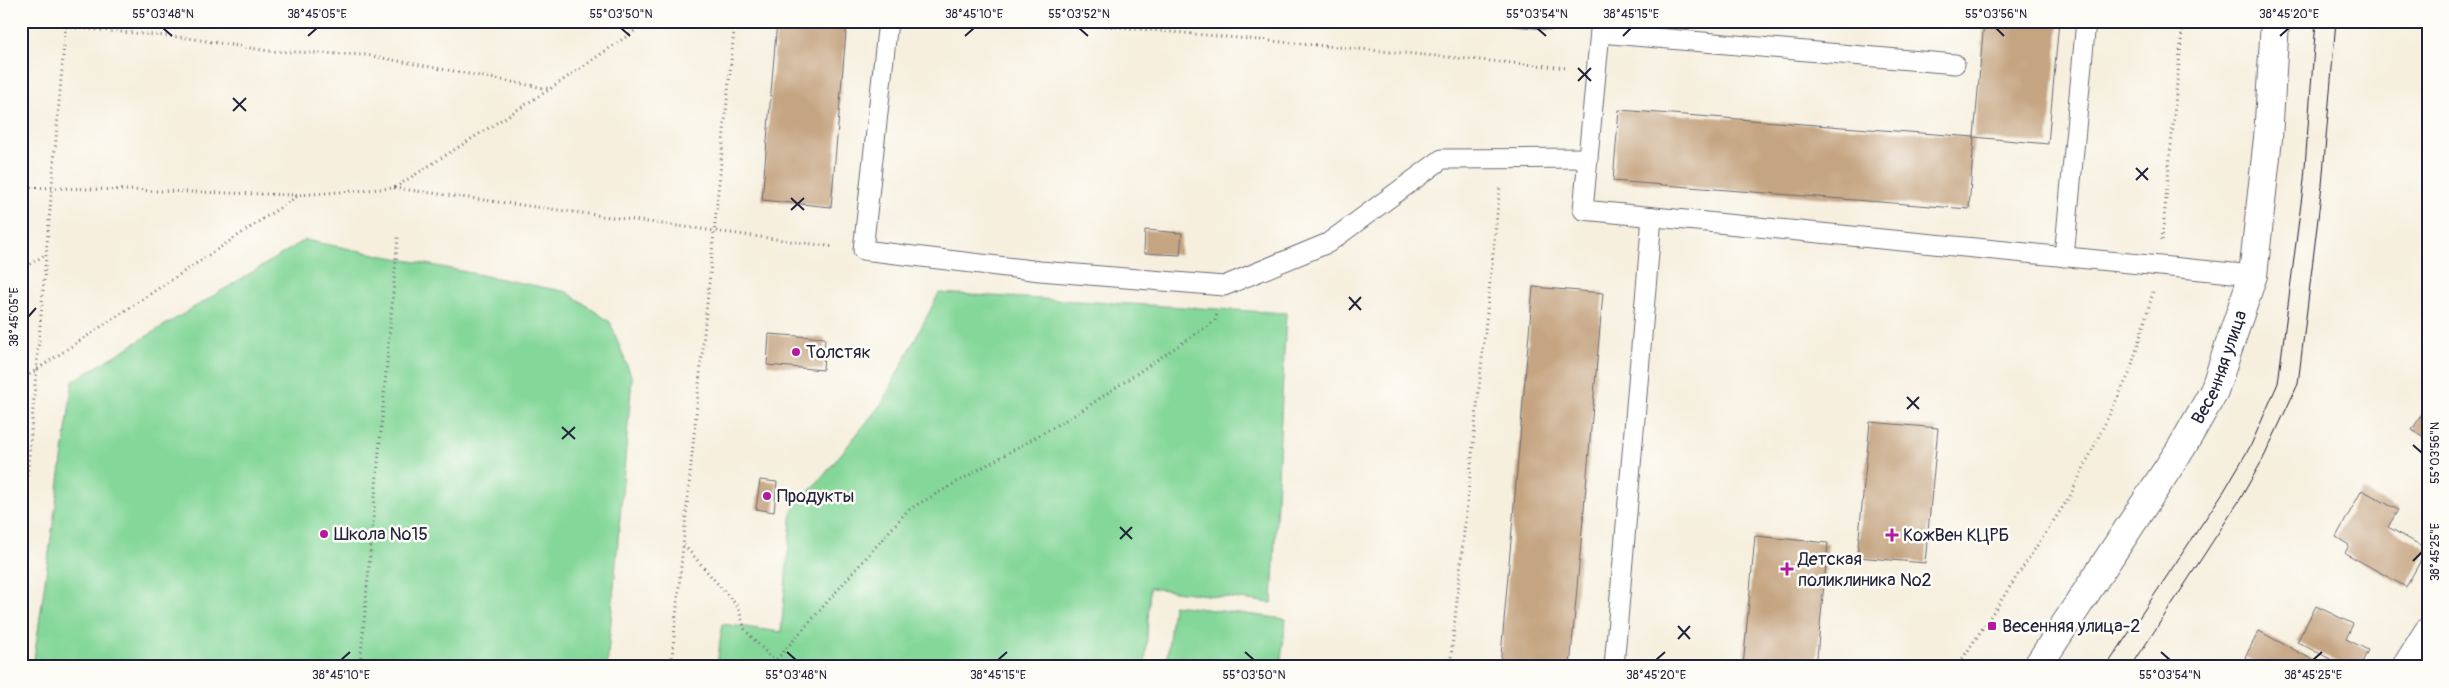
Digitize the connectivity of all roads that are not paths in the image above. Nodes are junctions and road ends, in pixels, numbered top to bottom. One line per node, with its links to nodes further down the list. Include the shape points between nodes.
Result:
1 (888, 21): 6 (lane, via 863,250 1040,271 1224,286 1328,243 1442,159)
2 (2086, 21): 8 (lane)
3 (2275, 21): 9 (main road, Весенняя улица, via 2268,138)
4 (1601, 27): 5 (lane); 6 (lane)
5 (1955, 64)
6 (1588, 158): 7 (lane, via 1583,210)
7 (1652, 217): 8 (lane); 11 (lane)
8 (2064, 257): 9 (lane)
9 (2252, 275): 12 (main road, Весенняя улица, via 2214,390 2182,447)
10 (2428, 632): 13 (main road)
11 (1614, 667)
12 (2037, 667)
13 (2406, 667)

